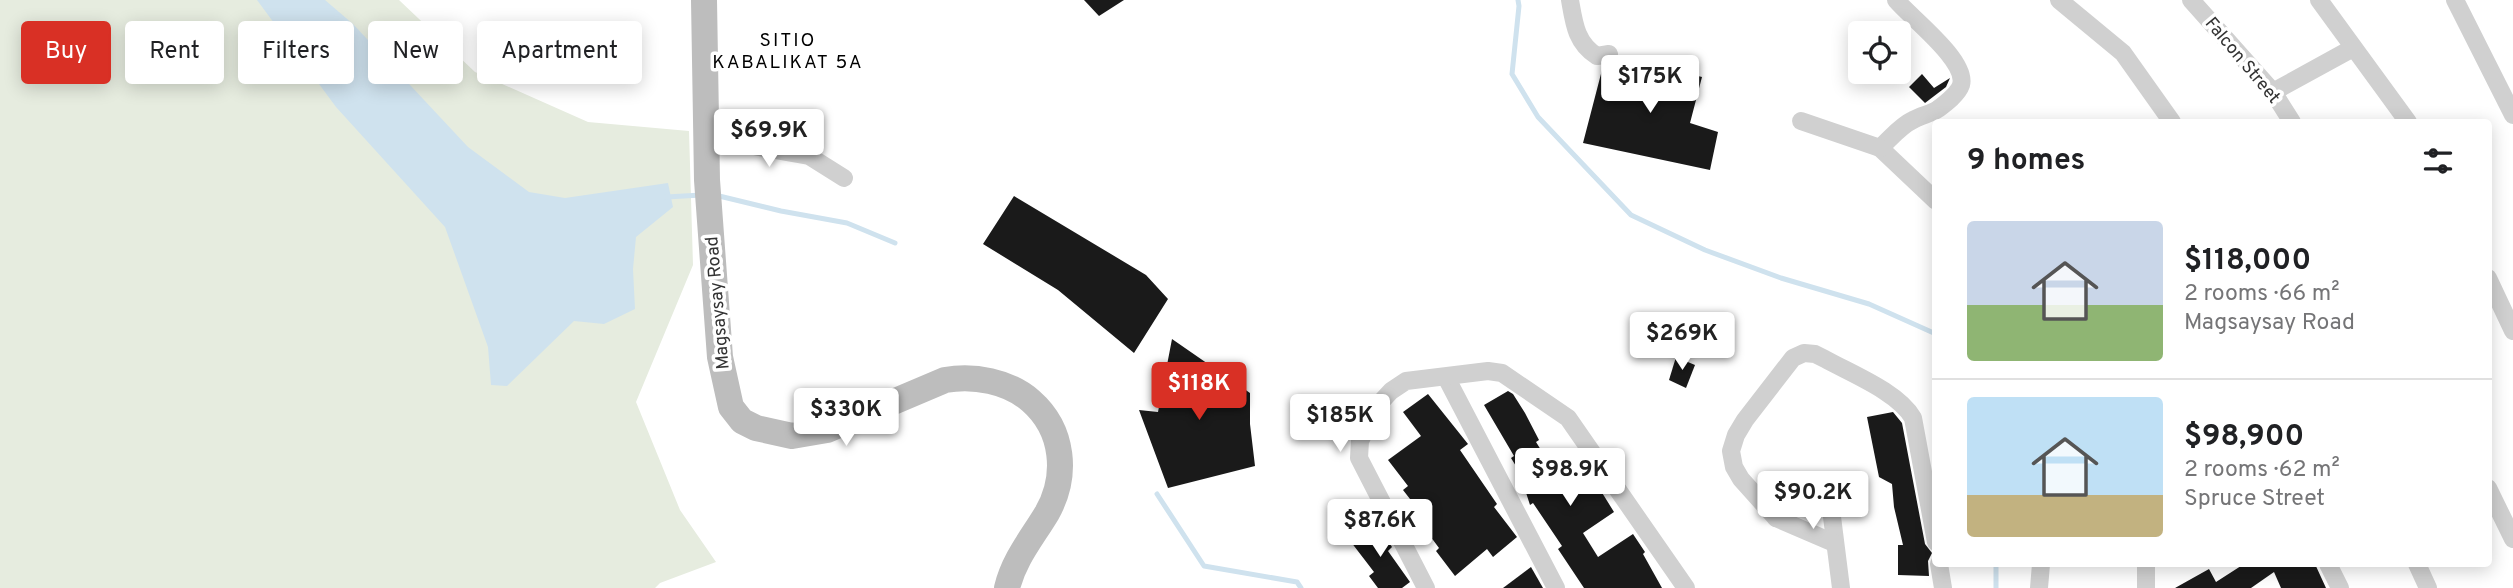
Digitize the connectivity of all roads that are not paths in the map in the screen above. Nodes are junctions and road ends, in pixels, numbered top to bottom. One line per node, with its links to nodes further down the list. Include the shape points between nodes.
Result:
1 (704, 0): 16 (main road, Magsaysay Road)
2 (1570, 0): 9 (street, via 1576,32 1587,49 1597,56)
3 (1896, 0): 17 (street, via 1952,58 1962,83 1936,111 1912,120)
4 (2059, 0): 12 (street, via 2123,53)
5 (2191, 0): 10 (street, Falcon Street)
6 (2319, 0): 8 (street)
7 (2455, 0): 11 (street)
8 (2353, 48): 10 (street); 14 (street)
9 (1609, 54)
10 (2273, 92): 13 (street, Falcon Street)
11 (2513, 115)
12 (2170, 119)
13 (2290, 119)
14 (2406, 119)
15 (1801, 121): 17 (street)
16 (704, 137): 18 (street, via 809,156); 33 (main road, Magsaysay Road, via 720,357 731,407 742,421 756,428 792,436 827,430 945,380 986,380 1020,393 1056,434 1061,453 1058,484 1048,510 1022,550)
17 (1880, 148): 19 (street)
18 (844, 178)
19 (1932, 197)
20 (2492, 286): 21 (street)
21 (2513, 331)
22 (1446, 377): 34 (street, via 1406,381 1391,391 1378,405 1360,441 1359,458); 35 (street); 36 (street, via 1502,373 1568,418)
23 (2492, 496): 26 (street)
24 (1776, 518): 25 (street, via 1741,479 1731,451 1745,420 1784,368 1804,353 1815,354 1907,408 1913,418); 27 (street); 27 (street, via 1808,482 1825,484)
25 (1932, 520)
26 (2513, 539)
27 (1834, 543): 37 (street)
28 (1940, 567): 38 (street)
29 (2041, 567): 39 (street)
30 (2146, 567): 40 (street)
31 (2330, 567): 41 (street)
32 (2418, 567): 42 (street)
33 (1007, 588)
34 (1426, 588)
35 (1556, 588)
36 (1686, 588)
37 (1841, 588)
38 (1943, 588)
39 (2039, 588)
40 (2146, 588)
41 (2340, 588)
42 (2428, 588)

